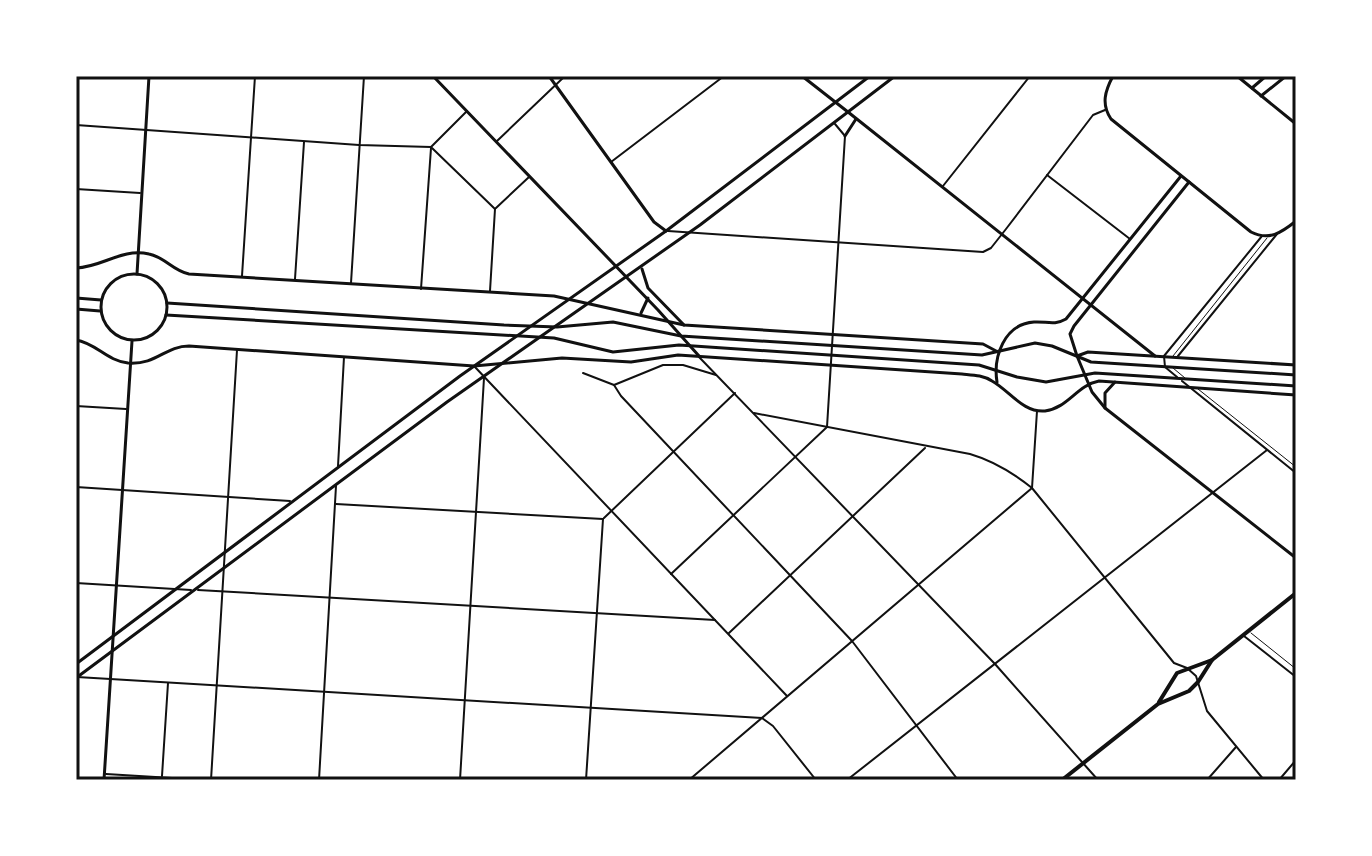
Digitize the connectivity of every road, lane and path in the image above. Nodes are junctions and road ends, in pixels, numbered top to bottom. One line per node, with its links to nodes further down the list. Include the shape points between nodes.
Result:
1 (149, 76): 27 (main road)
2 (255, 76): 28 (street)
3 (364, 76): 32 (street)
4 (433, 76): 21 (main road)
5 (549, 76): 16 (main road)
6 (565, 76): 16 (street)
7 (724, 76): 34 (street)
8 (802, 76): 19 (main road)
9 (870, 76): 19 (main road)
10 (895, 76): 22 (main road)
11 (1030, 76): 39 (street)
12 (1113, 76): 20 (main road)
13 (1237, 76): 17 (main road)
14 (1266, 76): 17 (main road)
15 (1286, 76): 18 (main road)
16 (555, 85): 31 (street); 34 (main road)
17 (1252, 88): 18 (main road)
18 (1261, 96): 25 (main road)
19 (835, 103): 22 (main road); 44 (main road)
20 (1105, 110): 35 (street, via 1093,115); 37 (main road)
21 (467, 111): 31 (main road); 33 (street)
22 (848, 112): 23 (main road); 24 (main road)
23 (856, 119): 29 (main road); 39 (main road)
24 (834, 123): 29 (street); 45 (main road)
25 (1296, 124)
26 (76, 125): 27 (street)
27 (145, 130): 28 (street); 41 (main road)
28 (251, 136): 30 (street); 57 (street)
29 (845, 136): 51 (street)
30 (304, 141): 32 (street); 59 (street)
31 (497, 141): 36 (main road)
32 (359, 145): 33 (street); 60 (street)
33 (431, 147): 42 (street); 61 (street)
34 (610, 163): 44 (main road)
35 (1046, 174): 46 (street); 50 (street)
36 (530, 176): 42 (street); 53 (main road)
37 (1181, 176): 38 (main road); 50 (main road)
38 (1189, 182): 48 (main road); 70 (main road)
39 (942, 187): 46 (main road)
40 (76, 189): 41 (street)
41 (140, 193): 52 (main road)
42 (495, 209): 62 (street)
43 (1296, 221): 47 (main road)
44 (666, 231): 45 (street); 53 (main road)
45 (691, 232): 51 (street); 54 (main road)
46 (1002, 234): 51 (street, via 983,252); 66 (main road)
47 (1277, 234): 49 (main road); 95 (street)
48 (1262, 236): 49 (main road); 94 (street)
49 (1269, 236): 95 (lane)
50 (1130, 239): 66 (main road)
51 (839, 242): 79 (street)
52 (138, 253): 55 (main road); 56 (main road); 57 (main road, via 159,257 182,273)
53 (615, 267): 58 (main road); 64 (main road)
54 (642, 267): 58 (main road); 76 (main road, via 648,288)
55 (76, 268)
56 (137, 274): 67 (main road, via 118,278); 68 (main road, via 160,287)
57 (242, 277): 59 (main road)
58 (627, 278): 65 (main road); 69 (main road)
59 (295, 281): 60 (main road)
60 (351, 284): 61 (main road)
61 (421, 289): 62 (main road)
62 (490, 292): 64 (main road)
63 (76, 298): 67 (main road)
64 (571, 298): 69 (main road); 77 (main road)
65 (648, 298): 73 (main road); 75 (main road)
66 (1083, 298): 70 (main road); 88 (main road, via 1062,322 1022,325)
67 (101, 300): 72 (main road)
68 (167, 303): 74 (main road); 77 (main road)
69 (591, 303): 73 (main road); 78 (main road)
70 (1090, 304): 92 (main road, via 1070,334); 93 (main road)
71 (76, 309): 72 (main road)
72 (100, 311): 84 (main road, via 109,329)
73 (639, 314): 75 (main road)
74 (166, 315): 80 (main road); 84 (main road, via 154,333)
75 (670, 323): 76 (main road); 81 (main road)
76 (684, 325): 79 (main road)
77 (531, 326): 78 (main road); 80 (main road)
78 (557, 327): 81 (main road, via 613,322); 82 (main road)
79 (832, 335): 85 (street); 88 (main road, via 983,344)
80 (516, 336): 82 (main road); 99 (main road)
81 (681, 336): 85 (main road); 86 (main road)
82 (541, 338): 86 (main road, via 613,352); 97 (main road)
83 (76, 340): 96 (main road)
84 (132, 341): 96 (main road)
85 (831, 344): 88 (main road); 89 (street)
86 (689, 346): 89 (main road); 91 (main road)
87 (238, 349): 90 (main road); 96 (main road, via 181,346 153,361); 138 (street)
88 (998, 352): 92 (main road, via 1035,343); 103 (main road)
89 (831, 355): 100 (street); 103 (main road)
90 (344, 356): 99 (main road); 130 (street)
91 (699, 356): 97 (main road); 100 (main road); 107 (street)
92 (1077, 356): 93 (main road); 101 (main road, via 1091,362); 105 (main road)
93 (1155, 356): 94 (main road)
94 (1164, 356): 95 (main road); 101 (street)
95 (1175, 357): 98 (main road); 102 (lane)
96 (130, 363): 122 (main road)
97 (503, 363): 99 (main road); 108 (main road)
98 (1296, 365)
99 (474, 366): 108 (street); 130 (main road)
100 (831, 366): 112 (main road, via 974,375); 125 (street)
101 (1165, 367): 102 (main road); 109 (street)
102 (1172, 367): 106 (main road); 110 (lane)
103 (995, 369): 105 (main road, via 1046,382); 112 (main road)
104 (583, 373): 114 (street)
105 (1084, 374): 109 (main road); 113 (main road)
106 (1296, 375)
107 (717, 376): 114 (street, via 672,364); 118 (street)
108 (484, 377): 133 (main road); 141 (street); 142 (street)
109 (1179, 378): 110 (main road); 116 (street)
110 (1186, 379): 115 (main road); 117 (lane)
111 (1115, 382): 113 (main road); 116 (main road); 121 (main road, via 1106,391)
112 (997, 384): 123 (main road)
113 (1088, 384): 121 (main road); 123 (main road, via 1062,405)
114 (614, 385): 128 (street)
115 (1296, 386)
116 (1191, 389): 117 (main road); 127 (street)
117 (1198, 389): 119 (main road); 131 (lane)
118 (735, 393): 124 (street); 128 (street)
119 (1296, 395)
120 (76, 406): 122 (street)
121 (1105, 408): 137 (main road)
122 (128, 409): 136 (main road)
123 (1037, 411): 135 (street)
124 (754, 413): 125 (street); 129 (street)
125 (827, 427): 126 (street); 129 (street)
126 (926, 446): 135 (street, via 985,459); 144 (street)
127 (1267, 450): 132 (street); 137 (street)
128 (673, 452): 142 (street); 143 (street)
129 (796, 457): 143 (street); 144 (street)
130 (338, 466): 139 (main road)
131 (1296, 467)
132 (1296, 473)
133 (337, 484): 140 (street); 148 (main road)
134 (76, 487): 136 (street)
135 (1032, 488): 151 (street); 153 (street)
136 (123, 490): 138 (street); 154 (main road)
137 (1213, 493): 147 (main road); 151 (street)
138 (229, 497): 139 (street); 146 (street)
139 (292, 501): 146 (main road)
140 (335, 504): 141 (street); 159 (street)
141 (476, 512): 145 (street); 160 (street)
142 (612, 512): 145 (street); 149 (street)
143 (733, 516): 149 (street); 150 (street)
144 (854, 517): 150 (street); 153 (street)
145 (603, 519): 161 (street)
146 (226, 550): 148 (street); 155 (main road)
147 (1296, 558)
148 (226, 566): 156 (main road); 157 (street)
149 (671, 574): 162 (street)
150 (791, 576): 164 (street); 167 (street)
151 (1105, 577): 171 (street); 172 (street, via 1174,663)
152 (76, 583): 154 (street)
153 (919, 584): 167 (street); 171 (street)
154 (117, 585): 155 (street); 166 (main road)
155 (177, 589): 156 (street); 166 (main road)
156 (193, 590): 157 (street); 168 (main road)
157 (224, 592): 159 (street); 179 (street)
158 (1296, 593): 163 (main road)
159 (330, 598): 160 (street); 180 (street)
160 (470, 606): 161 (street); 182 (street)
161 (597, 613): 162 (street); 184 (street)
162 (715, 620): 164 (street)
163 (1249, 631): 165 (main road); 173 (lane)
164 (728, 634): 181 (street)
165 (1243, 635): 169 (main road); 175 (street)
166 (114, 636): 168 (main road); 170 (main road)
167 (852, 641): 181 (street); 186 (street)
168 (113, 651): 174 (main road); 176 (main road)
169 (1212, 660): 172 (main road); 177 (main road)
170 (76, 664)
171 (995, 664): 186 (street); 189 (street)
172 (1187, 668): 177 (street); 183 (main road, via 1173,678)
173 (1296, 669)
174 (77, 677): 176 (street)
175 (1296, 677)
176 (111, 679): 178 (street); 190 (main road)
177 (1198, 682): 183 (main road); 187 (street, via 1207,711)
178 (168, 683): 179 (street); 191 (street)
179 (218, 686): 180 (street); 194 (street)
180 (324, 692): 182 (street); 195 (street)
181 (787, 696): 185 (street)
182 (465, 700): 184 (street); 196 (street)
183 (1158, 704): 189 (main road)
184 (591, 708): 185 (street); 197 (street)
185 (762, 718): 198 (street); 199 (street)
186 (915, 727): 200 (street); 201 (street)
187 (1236, 747): 204 (street); 205 (street)
188 (1296, 760): 206 (street)
189 (1084, 762): 202 (main road); 203 (street)
190 (104, 774): 191 (street); 192 (main road)
191 (162, 777): 193 (street)
192 (104, 780)
193 (205, 780)
194 (211, 780)
195 (319, 780)
196 (460, 780)
197 (586, 780)
198 (689, 780)
199 (816, 780)
200 (847, 780)
201 (958, 780)
202 (1062, 780)
203 (1098, 780)
204 (1207, 780)
205 (1264, 780)
206 (1279, 780)

